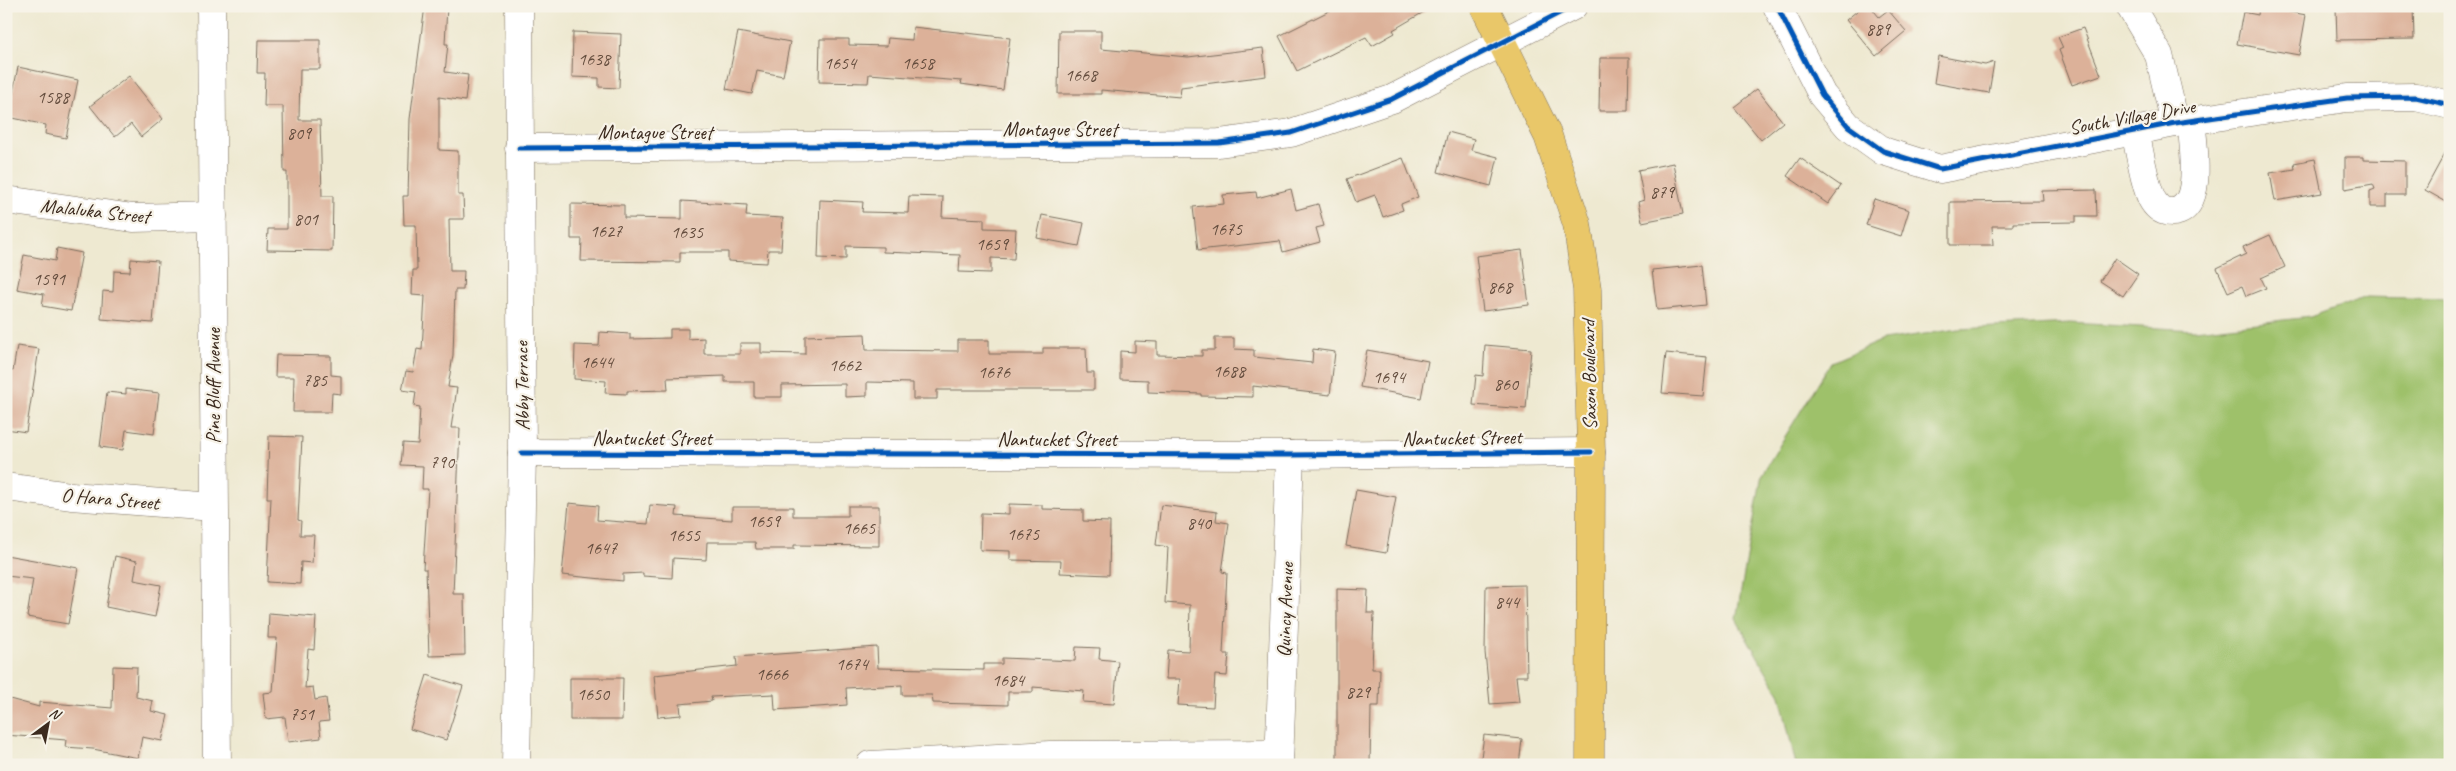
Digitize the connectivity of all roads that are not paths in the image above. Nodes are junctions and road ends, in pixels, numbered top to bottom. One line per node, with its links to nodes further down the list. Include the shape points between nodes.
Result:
1 (211, 6): 13 (street, Pine Bluff Avenue)
2 (519, 6): 11 (street, Abby Terrace)
3 (1484, 6): 7 (main road, Saxon Boulevard)
4 (1573, 6): 7 (street, Montague Street)
5 (1777, 6): 10 (street, South Village Drive, via 1822,95 1848,126 1883,151 1940,169)
6 (2130, 6): 9 (street, via 2159,54)
7 (1503, 42): 11 (street, Montague Street, via 1392,100 1291,133 1219,143); 14 (main road, Saxon Boulevard, via 1548,136 1577,224 1587,289)
8 (2450, 106): 9 (street, South Village Drive, via 2416,97 2347,98)
9 (2183, 122): 10 (street, South Village Drive); 10 (street, via 2194,178 2189,203 2178,212 2159,209 2152,199)
10 (2135, 131)
11 (519, 148): 15 (street, Abby Terrace)
12 (6, 200): 13 (street, Malaluka Street, via 132,218)
13 (213, 216): 18 (street, Pine Bluff Avenue)
14 (1591, 452): 16 (street, Nantucket Street); 23 (main road, Saxon Boulevard)
15 (522, 453): 16 (street, Nantucket Street); 21 (street, Abby Terrace)
16 (1290, 455): 19 (street, Quincy Avenue)
17 (6, 487): 18 (street, O Hara Street, via 71,496)
18 (214, 507): 20 (street, Pine Bluff Avenue)
19 (1279, 759): 22 (street, via 1050,754)
20 (217, 765)
21 (516, 765)
22 (870, 765)
23 (1590, 765)

